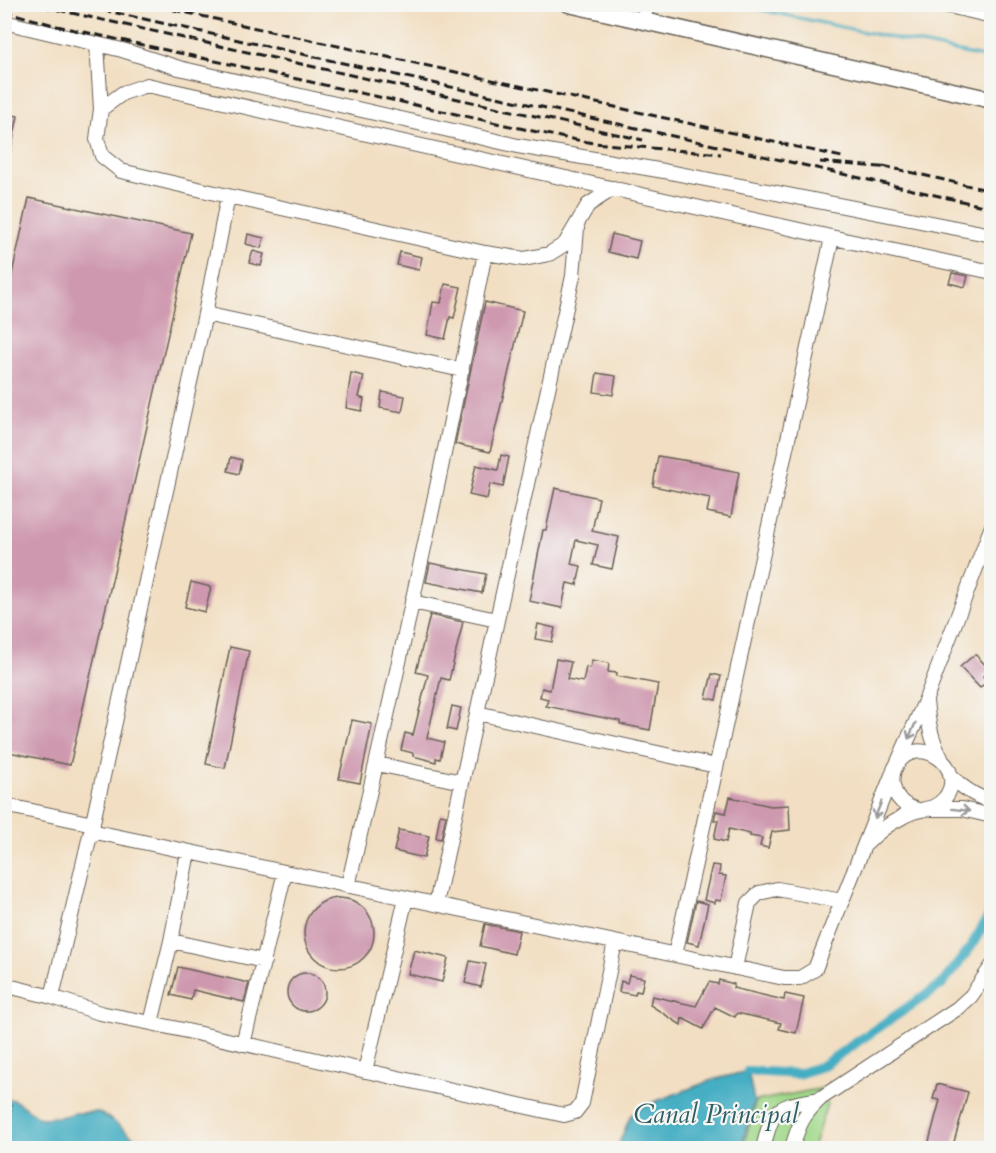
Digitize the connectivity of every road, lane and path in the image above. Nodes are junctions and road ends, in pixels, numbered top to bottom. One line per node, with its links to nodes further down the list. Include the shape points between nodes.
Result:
1 (569, 4): 5 (main road)
2 (646, 4): 5 (street)
3 (940, 4): 4 (street)
4 (992, 16)
5 (643, 21): 8 (main road)
6 (4, 22): 7 (street)
7 (97, 44): 9 (street); 13 (street, via 179,68 518,146)
8 (992, 100)
9 (101, 109): 10 (street, via 123,93 147,86); 11 (street, via 97,139 102,156 121,171)
10 (614, 188): 12 (street, via 588,205); 14 (street)
11 (228, 196): 15 (street); 17 (street)
12 (577, 223): 15 (street, via 565,244 549,254 524,259); 21 (street, via 573,276)
13 (992, 235)
14 (832, 238): 16 (street); 26 (street)
15 (485, 253): 18 (street)
16 (992, 272)
17 (205, 314): 18 (street); 34 (street)
18 (462, 370): 20 (street)
19 (992, 526): 22 (street)
20 (412, 602): 21 (street); 25 (street)
21 (497, 620): 23 (street)
22 (926, 699): 24 (street, via 928,724); 27 (street, one-way to 27)
23 (477, 713): 26 (street); 29 (street)
24 (941, 758): 27 (street, via 918,752 906,756); 28 (street)
25 (376, 764): 29 (street); 38 (street)
26 (716, 766): 44 (street)
27 (895, 770): 32 (street, via 893,787 898,798 907,806); 35 (street, one-way to 35)
28 (950, 774): 30 (street, via 958,784); 32 (street, via 947,795 940,804)
29 (462, 782): 41 (street)
30 (992, 802)
31 (4, 805): 34 (street)
32 (925, 809): 33 (street, one-way to 33, via 962,809); 35 (street, via 900,818)
33 (992, 816)
34 (92, 828): 36 (street); 49 (street)
35 (864, 845): 40 (street)
36 (188, 852): 37 (street); 42 (street)
37 (285, 872): 38 (street); 45 (street)
38 (348, 886): 39 (street)
39 (406, 898): 41 (street); 52 (street)
40 (842, 901): 47 (street, via 815,969 800,978 784,978); 47 (street, via 777,889 759,893 749,903)
41 (436, 904): 43 (street)
42 (171, 941): 45 (street); 50 (street)
43 (615, 942): 44 (street); 52 (street, via 582,1102 575,1112 564,1115)
44 (675, 955): 47 (street)
45 (264, 960): 51 (street)
46 (992, 966): 53 (street, via 958,1008)
47 (735, 968)
48 (4, 985): 49 (street)
49 (52, 997): 50 (street, via 100,1013)
50 (151, 1023): 51 (street)
51 (243, 1044): 52 (street)
52 (365, 1071)
53 (821, 1098): 56 (street, via 780,1109 773,1117); 57 (street, via 798,1125)
54 (14, 1101): 55 (path)
55 (4, 1141)
56 (764, 1149)
57 (792, 1149)

